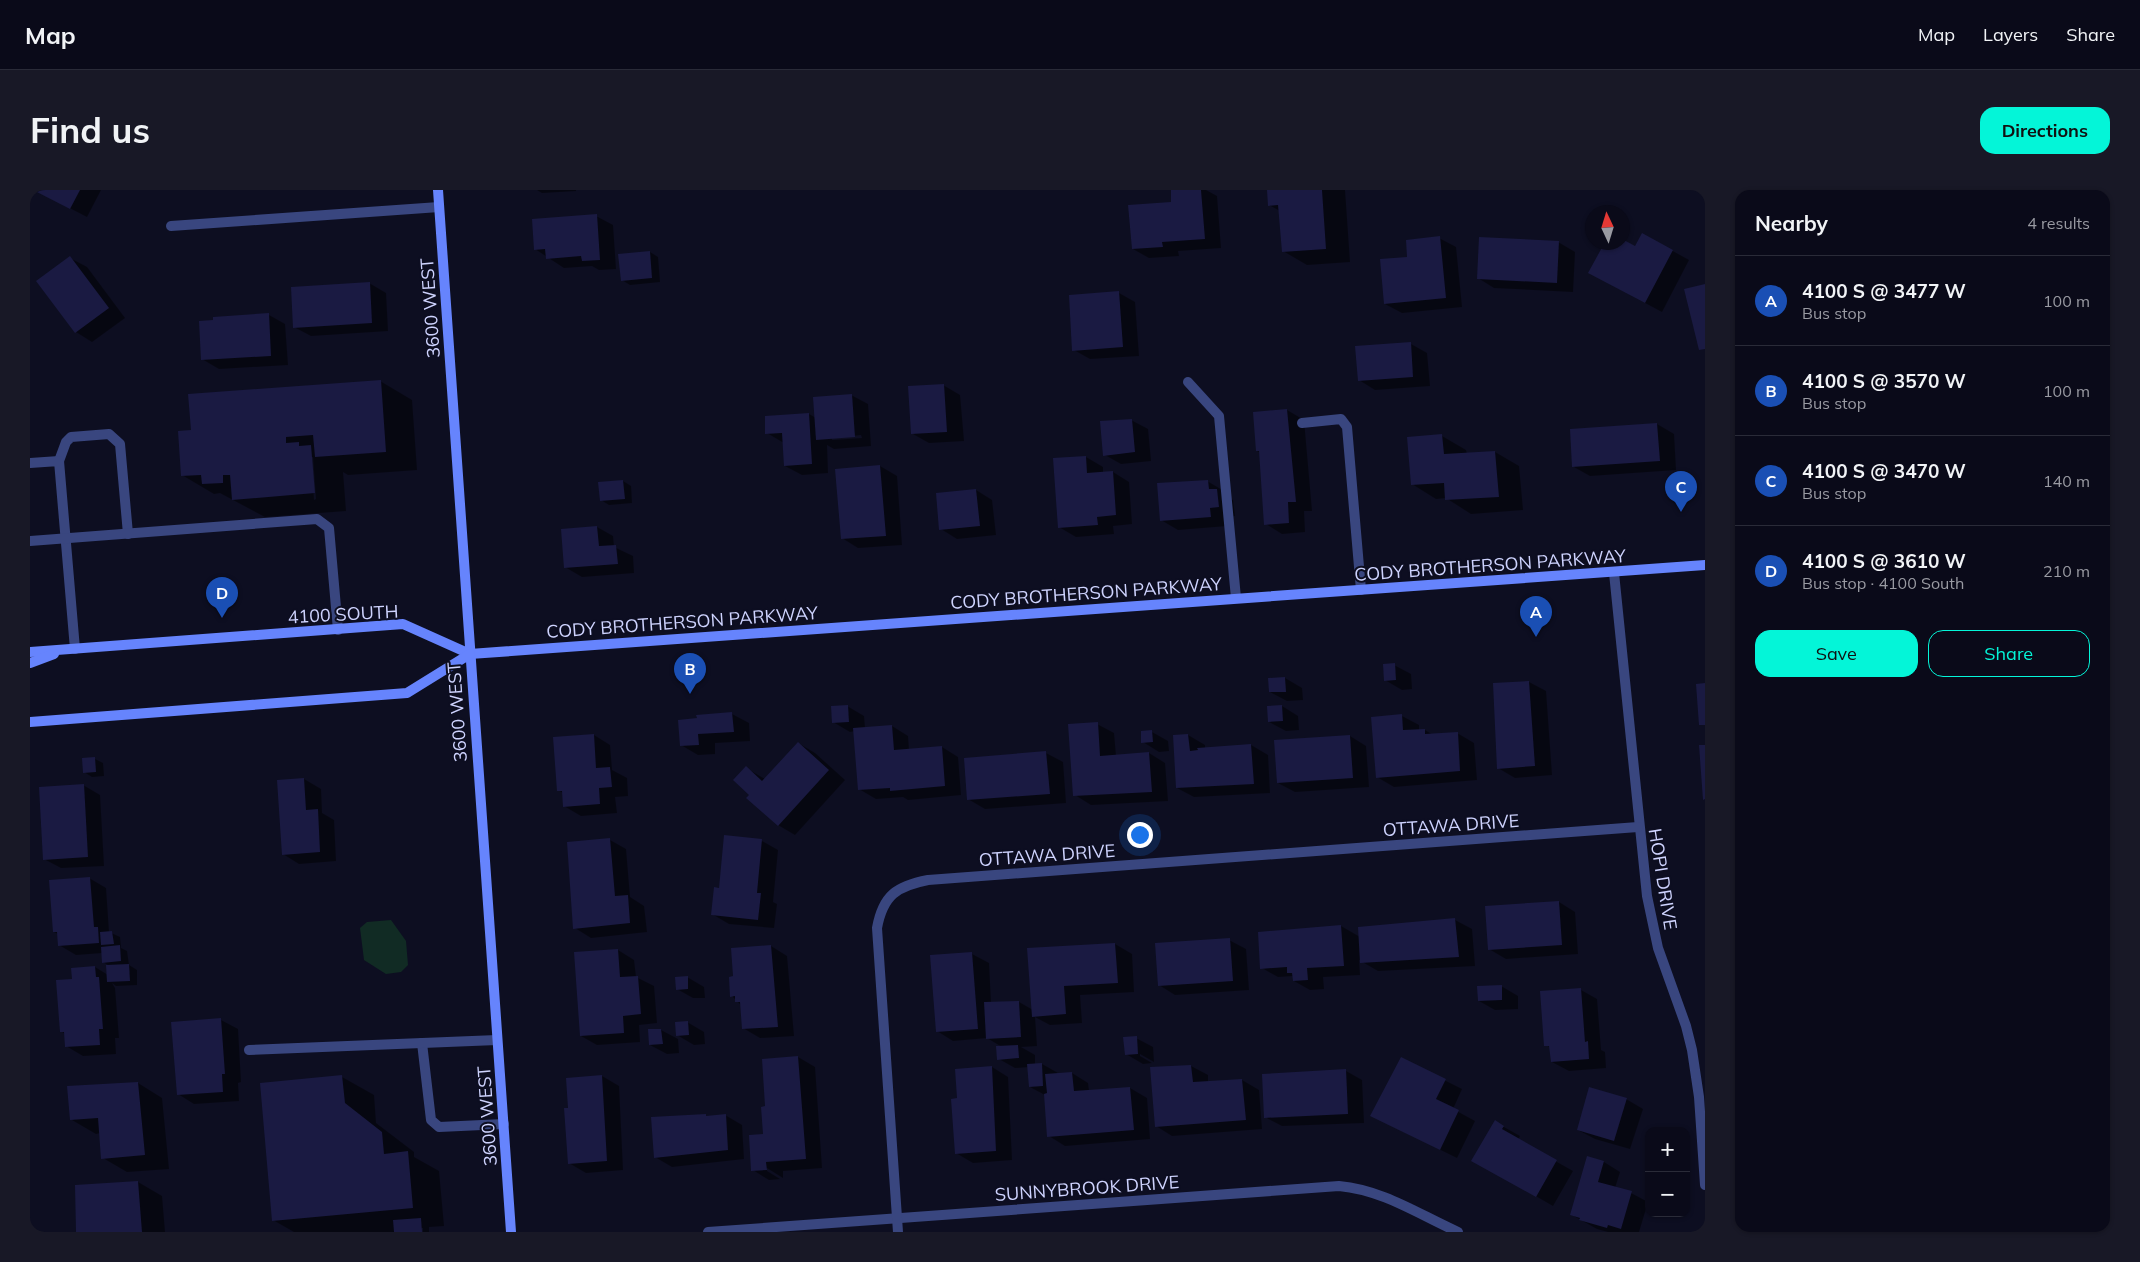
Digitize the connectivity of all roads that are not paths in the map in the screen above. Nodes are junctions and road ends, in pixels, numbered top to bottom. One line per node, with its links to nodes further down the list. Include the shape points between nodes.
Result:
1 (438, 190): 2 (main road, 3600 WEST)
2 (439, 207): 3 (street); 18 (main road, 3600 WEST)
3 (171, 226)
4 (1188, 382): 14 (street, via 1219,416)
5 (1302, 423): 13 (street, via 1341,419 1347,427)
6 (59, 461): 7 (street); 8 (street, via 71,437 109,434 120,444); 9 (street)
7 (30, 463)
8 (128, 534): 9 (street); 15 (street, via 317,519 329,528)
9 (66, 539): 10 (street); 16 (street)
10 (30, 541)
11 (1705, 565): 12 (main road, CODY BROTHERSON PARKWAY)
12 (1614, 572): 13 (main road, CODY BROTHERSON PARKWAY); 21 (street, HOPI DRIVE)
13 (1361, 590): 14 (main road, CODY BROTHERSON PARKWAY)
14 (1236, 598): 18 (main road, CODY BROTHERSON PARKWAY)
15 (338, 630): 16 (main road, 4100 SOUTH); 18 (main road, 4100 SOUTH, via 403,624)
16 (71, 649): 17 (main road, 4100 SOUTH); 19 (main road)
17 (30, 652)
18 (470, 654): 20 (main road, via 407,694); 22 (main road, 3600 WEST)
19 (30, 663)
20 (30, 722)
21 (1638, 827): 26 (street, HOPI DRIVE, via 1656,940 1692,1050); 27 (street, OTTAWA DRIVE, via 928,880 899,889 888,898 880,912 877,928)
22 (497, 1040): 23 (street); 25 (main road, 3600 WEST)
23 (422, 1043): 24 (street); 25 (street, via 431,1120 439,1127)
24 (249, 1050)
25 (504, 1124): 29 (main road, 3600 WEST)
26 (1705, 1185)
27 (897, 1218): 28 (street, SUNNYBROOK DRIVE, via 1339,1186 1381,1194); 30 (street, SUNNYBROOK DRIVE); 31 (street, OTTAWA DRIVE)
28 (1438, 1228): 32 (street, SUNNYBROOK DRIVE)
29 (511, 1232)
30 (708, 1232)
31 (898, 1232)
32 (1458, 1232)

